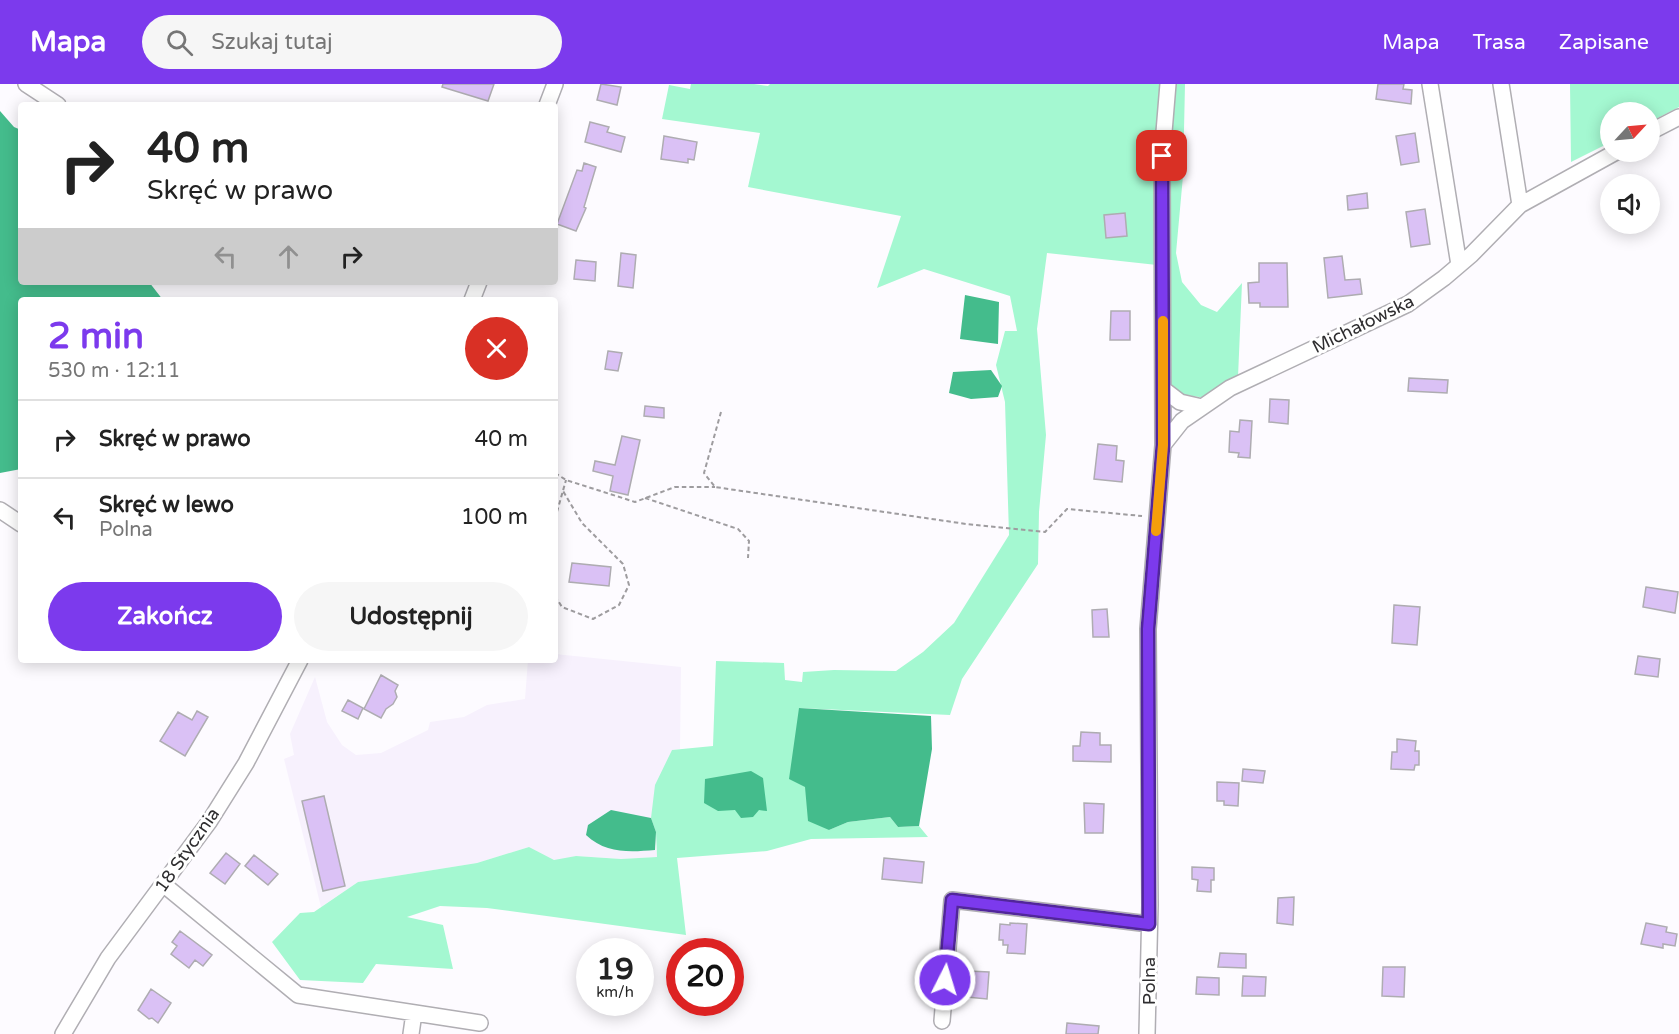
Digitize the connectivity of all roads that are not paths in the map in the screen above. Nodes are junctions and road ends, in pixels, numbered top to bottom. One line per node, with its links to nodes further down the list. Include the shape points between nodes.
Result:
1 (26, 84): 6 (street)
2 (555, 84): 7 (street)
3 (1168, 84): 13 (street, Polna, via 1162,156)
4 (1430, 84): 12 (street)
5 (1501, 84): 11 (street)
6 (53, 102)
7 (548, 102)
8 (1679, 117): 9 (street)
9 (1660, 127)
10 (1600, 161): 11 (street, Michałowska)
11 (1520, 205): 12 (street, Michałowska)
12 (1459, 265): 14 (street, Michałowska, via 1408,304 1230,388)
13 (1163, 389): 14 (street, via 1180,402); 15 (street, Polna)
14 (1202, 407): 15 (street, Michałowska, via 1182,421)
15 (1163, 445): 20 (street, Polna, via 1148,629)
16 (0, 510): 17 (street)
17 (18, 522)
18 (298, 663): 19 (street, 18 Stycznia, via 246,763)
19 (163, 884): 21 (street, via 298,995); 24 (street, 18 Stycznia, via 108,958)
20 (1149, 924): 22 (street, via 952,900); 26 (street, Polna)
21 (414, 1013): 23 (street); 25 (street)
22 (942, 1021)
23 (480, 1023)
24 (63, 1034)
25 (411, 1034)
26 (1147, 1034)

